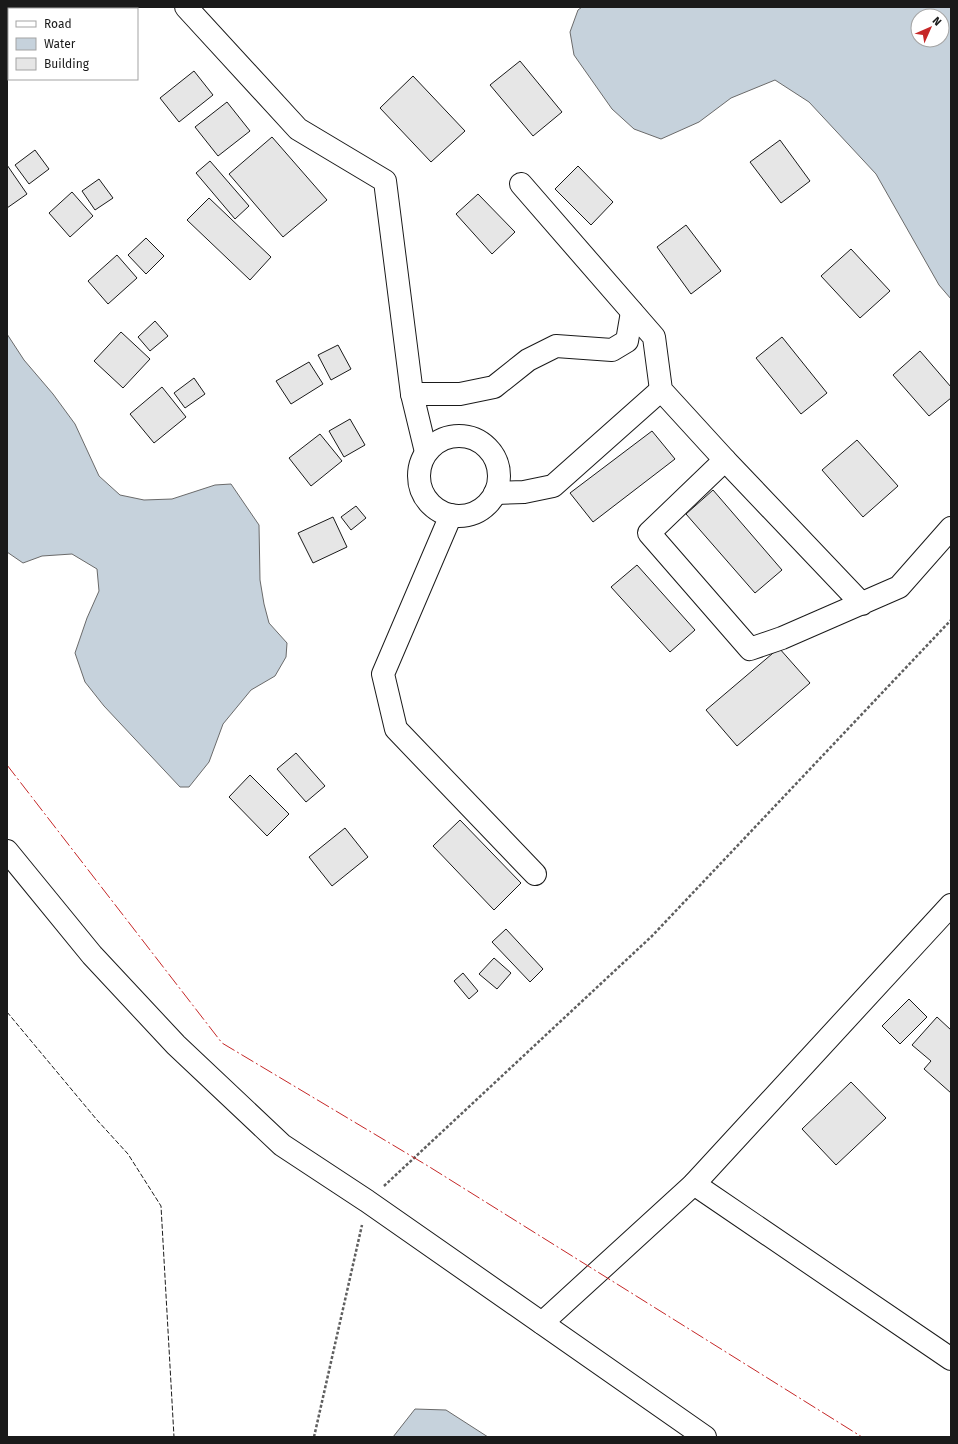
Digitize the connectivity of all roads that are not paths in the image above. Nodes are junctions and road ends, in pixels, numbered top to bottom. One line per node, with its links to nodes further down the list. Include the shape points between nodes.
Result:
1 (186, 7): 5 (street, via 298,129 385,181)
2 (521, 184): 3 (street)
3 (632, 312): 4 (street, via 654,337); 5 (street, via 627,341 612,350 556,346 528,360 494,387 460,394)
4 (662, 390): 7 (street); 8 (street, via 553,486 524,492)
5 (412, 394): 6 (street)
6 (426, 452): 8 (street, via 435,442 460,435 485,444 498,467 499,480); 9 (street, via 420,464 418,478 421,491 438,511)
7 (725, 460): 11 (street); 11 (street, via 649,533 750,649)
8 (495, 493): 9 (street, via 488,504 477,512 464,516)
9 (451, 515): 13 (street, via 383,674 396,728)
10 (951, 528): 11 (street, via 899,587)
11 (862, 604)
12 (7, 851): 16 (street, via 92,955 176,1045 282,1145 368,1201)
13 (535, 874)
14 (951, 905): 15 (street)
15 (694, 1184): 16 (street); 17 (street)
16 (542, 1323): 18 (street)
17 (951, 1359)
18 (705, 1437)

